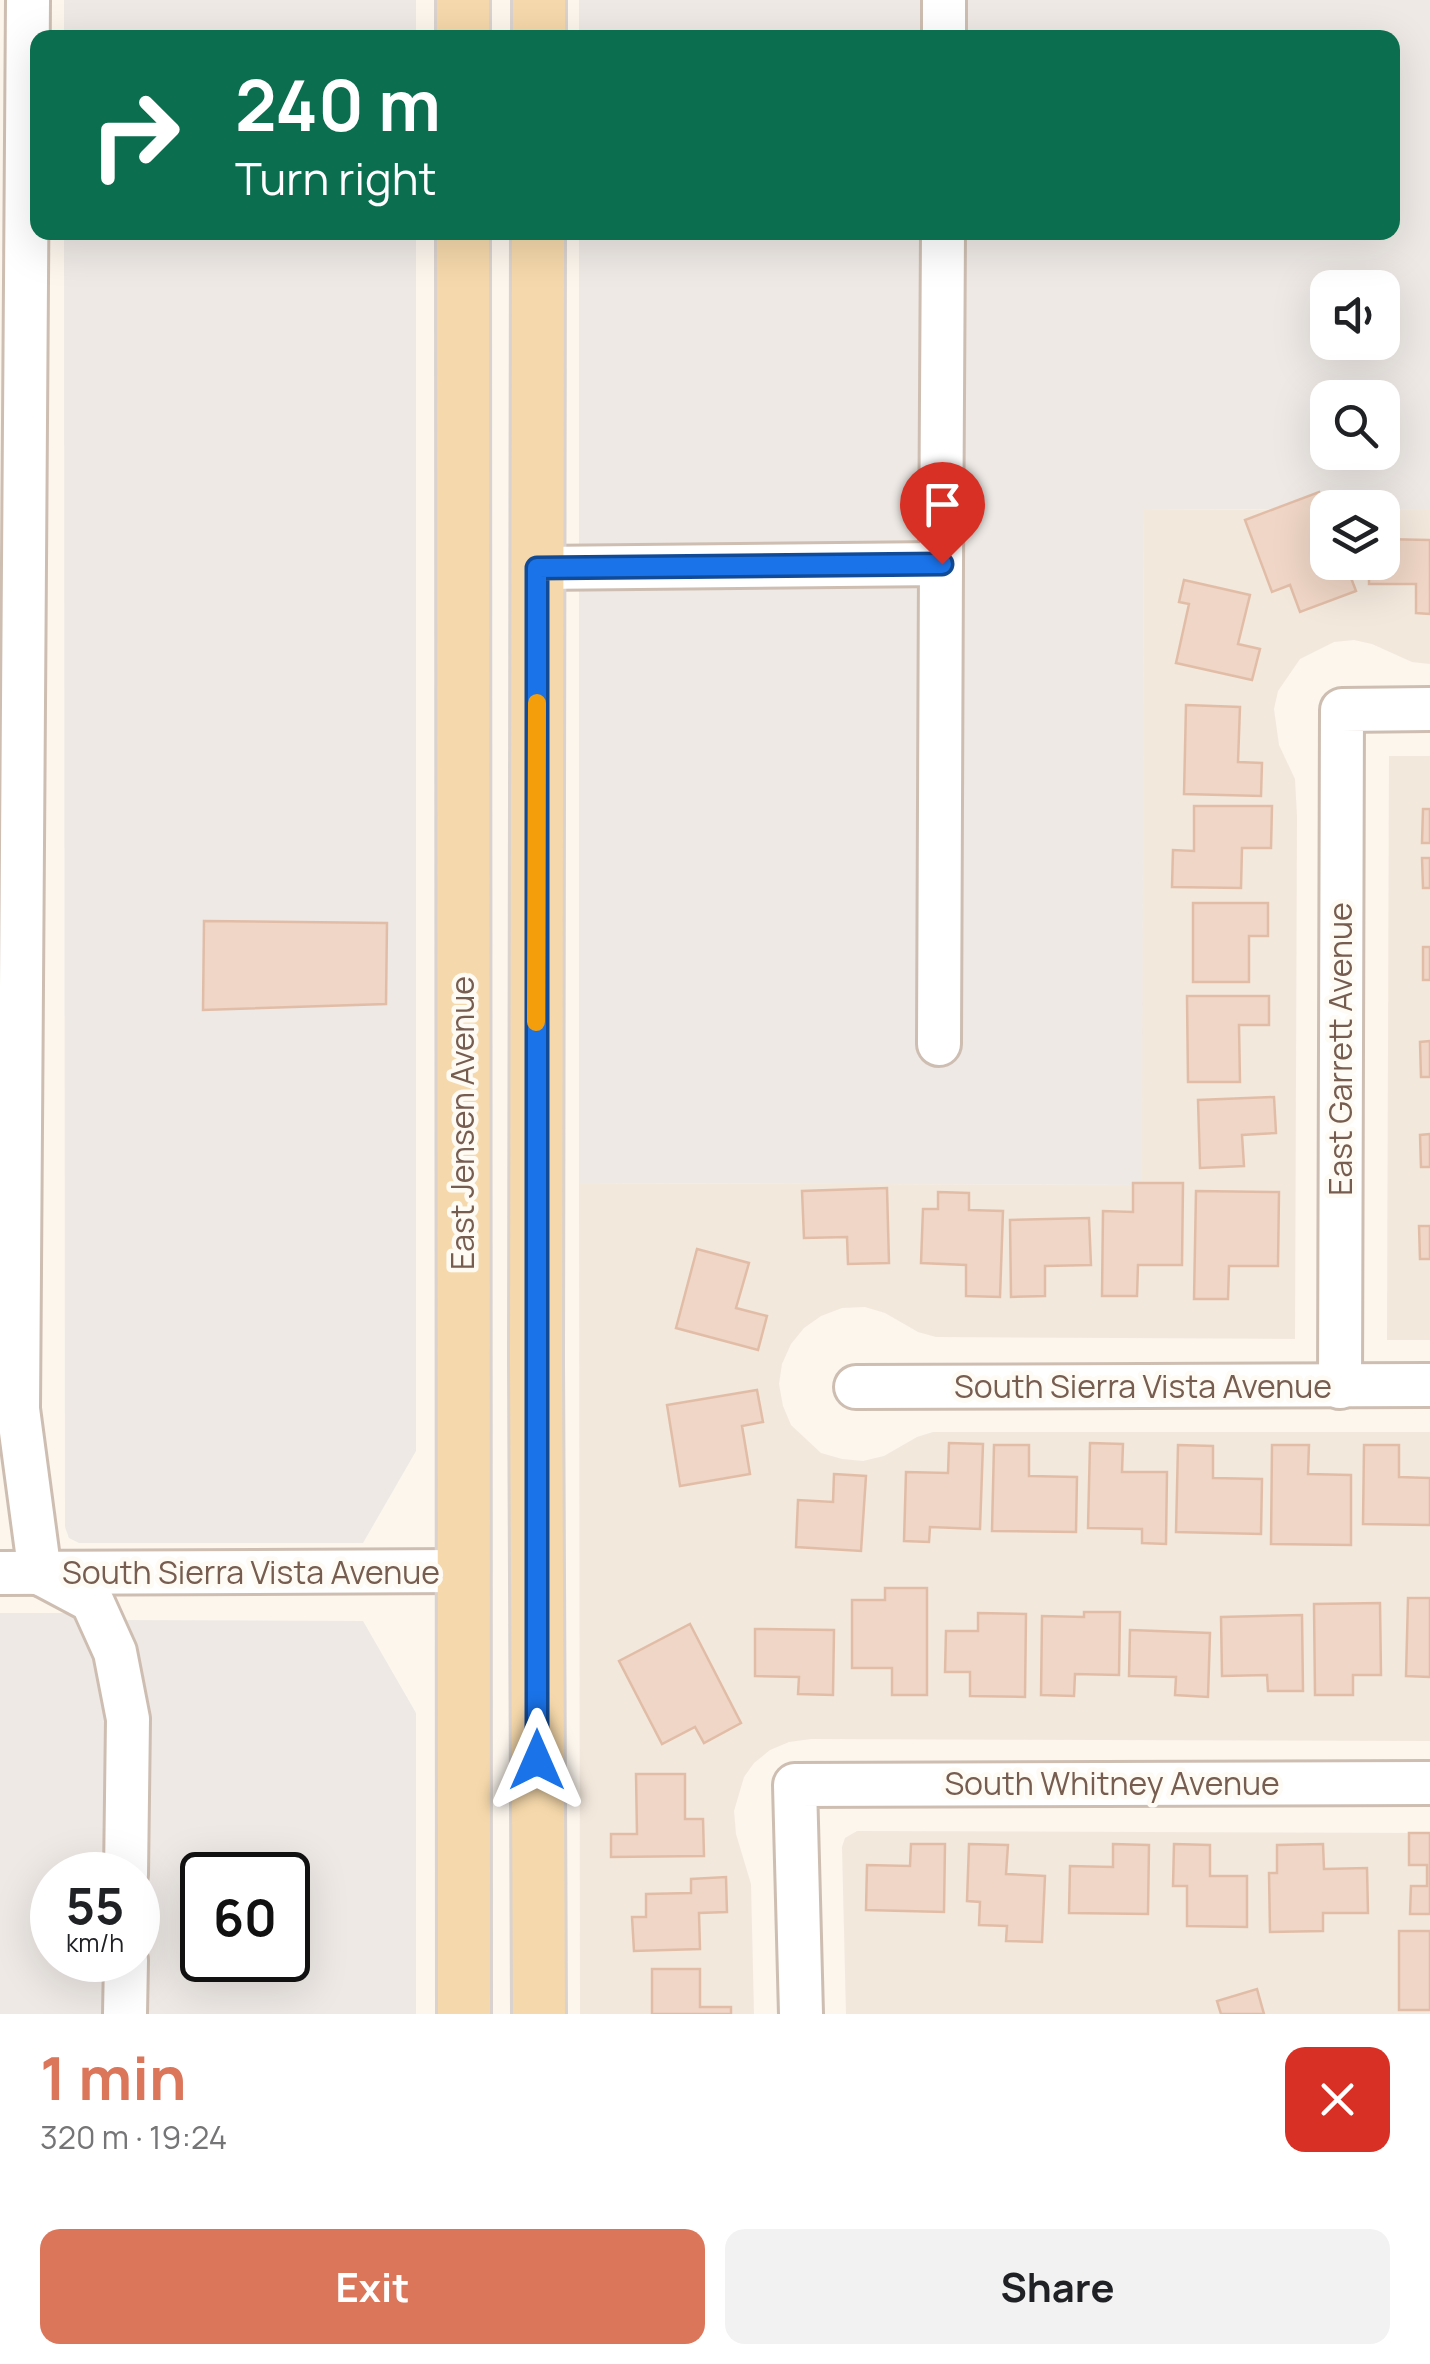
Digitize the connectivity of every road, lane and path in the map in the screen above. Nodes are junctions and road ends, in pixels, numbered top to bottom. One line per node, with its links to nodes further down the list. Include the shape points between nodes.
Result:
1 (28, 0): 11 (street)
2 (463, 0): 5 (main road)
3 (539, 0): 6 (main road)
4 (944, 0): 7 (street)
5 (463, 30)
6 (539, 30)
7 (944, 30)
8 (463, 240): 21 (main road, East Jensen Avenue)
9 (538, 240): 13 (main road)
10 (943, 240): 12 (street)
11 (13, 290): 16 (street)
12 (942, 564): 13 (street); 15 (street)
13 (537, 568): 28 (main road)
14 (1430, 709): 19 (street, East Garrett Avenue, via 1342,710)
15 (939, 1044)
16 (10, 1190): 20 (street)
17 (1430, 1385): 19 (street, South Sierra Vista Avenue)
18 (856, 1387): 19 (street, South Sierra Vista Avenue)
19 (1340, 1387)
20 (9, 1409): 22 (street)
21 (463, 1572): 22 (street, South Sierra Vista Avenue); 27 (main road, East Jensen Avenue)
22 (20, 1574): 24 (street, via 92,1601 115,1652 128,1718)
23 (1430, 1782): 29 (street, South Whitney Avenue, via 794,1785)
24 (126, 1852)
25 (126, 1982): 26 (street)
26 (126, 2014)
27 (464, 2014)
28 (539, 2014)
29 (801, 2014)

